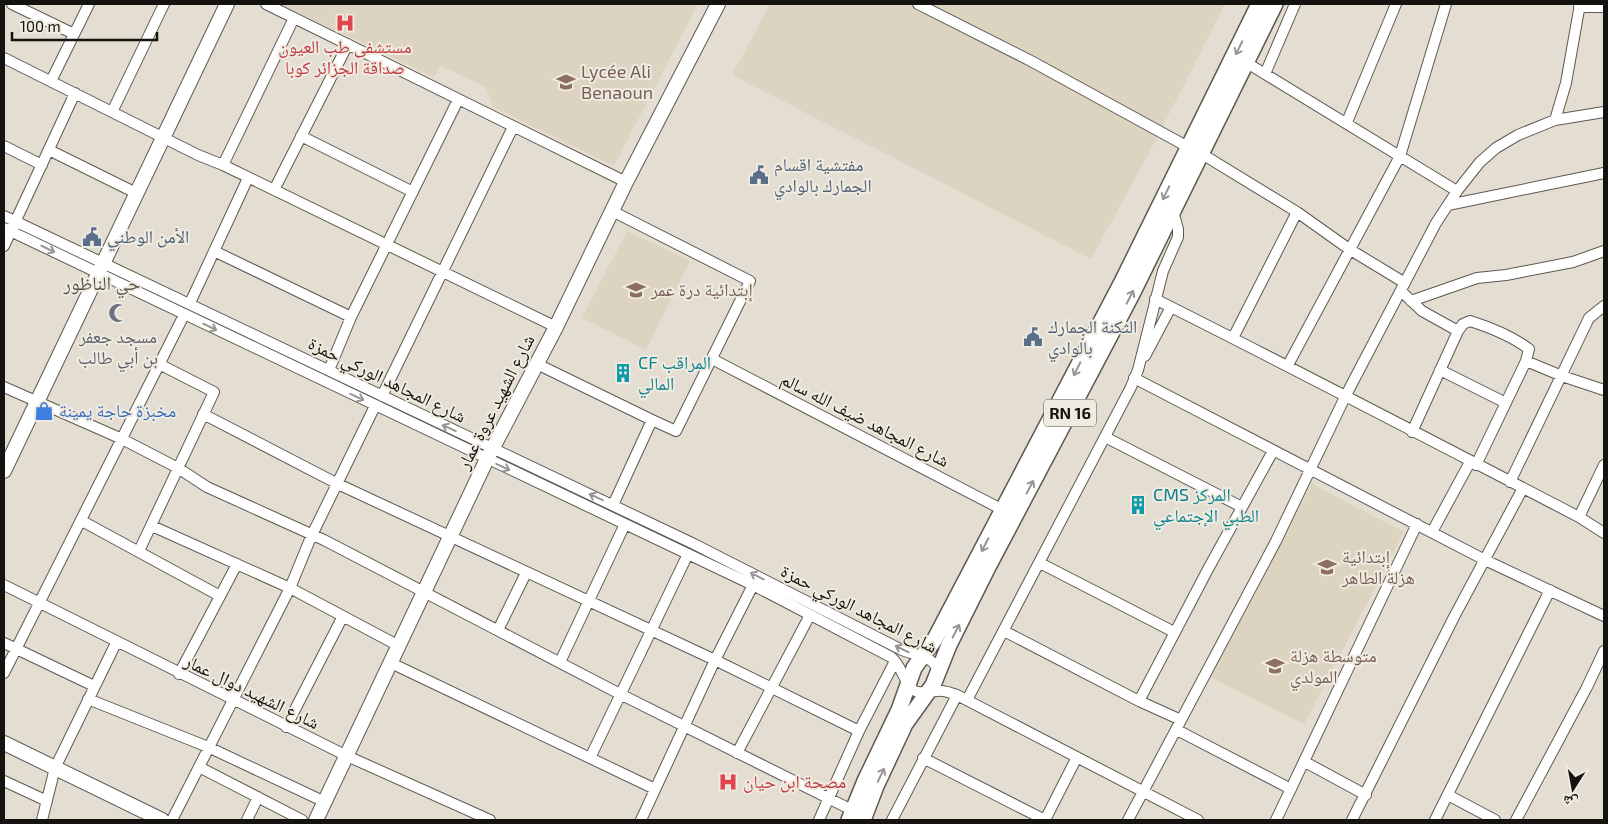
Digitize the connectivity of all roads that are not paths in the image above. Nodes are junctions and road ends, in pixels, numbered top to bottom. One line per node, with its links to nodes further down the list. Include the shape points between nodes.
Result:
1 (12, 4): 16 (street)
2 (89, 4): 16 (street)
3 (164, 4): 24 (street)
4 (227, 4): 30 (street)
5 (266, 4): 15 (street)
6 (718, 4): 40 (street, شارع الشهيد عروة عمار)
7 (918, 4): 32 (street, via 1031,61)
8 (1259, 4): 32 (main road, RN 16, one-way to 32)
9 (1275, 4): 19 (main road, RN 16)
10 (1295, 4): 20 (street)
11 (1396, 4): 27 (street)
12 (1446, 4): 35 (street)
13 (1579, 5): 14 (street); 26 (street, via 1566,83)
14 (1604, 8)
15 (294, 18): 17 (street); 36 (street)
16 (74, 34): 21 (street)
17 (348, 44): 23 (street); 29 (street)
18 (4, 58): 21 (street)
19 (1247, 63): 20 (street); 34 (main road, RN 16)
20 (1265, 74): 27 (street)
21 (51, 81): 22 (street)
22 (76, 93): 24 (street); 33 (street)
23 (458, 100): 28 (street); 43 (street)
24 (112, 112): 30 (street)
25 (1604, 112): 26 (street)
26 (1555, 120): 42 (street, via 1496,148)
27 (1347, 122): 35 (street)
28 (513, 127): 40 (street); 57 (street)
29 (301, 136): 41 (street); 43 (street)
30 (163, 137): 36 (street); 44 (street)
31 (4, 146): 37 (street)
32 (1188, 147): 102 (main road, RN 16, one-way to 102)
33 (50, 150): 37 (street); 44 (street)
34 (1202, 154): 47 (main road, RN 16); 48 (street)
35 (1400, 156): 42 (street); 53 (street)
36 (223, 164): 39 (street)
37 (42, 165): 50 (street)
38 (1604, 174): 45 (street)
39 (248, 178): 41 (street); 54 (street)
40 (626, 182): 46 (street, شارع الشهيد عروة عمار)
41 (274, 190): 51 (street)
42 (1457, 191): 45 (street)
43 (413, 192): 51 (street)
44 (136, 193): 56 (street)
45 (1448, 205): 58 (street)
46 (612, 211): 66 (street, شارع الشهيد عروة عمار); 69 (street, via 750,281)
47 (1173, 211): 59 (street, via 1179,234); 143 (main road, RN 16, one-way to 47)
48 (1297, 212): 53 (street); 68 (street)
49 (4, 216): 50 (street, شارع المجاهد الوركي حمزة)
50 (10, 227): 52 (street); 56 (street, شارع المجاهد الوركي حمزة)
51 (386, 245): 57 (street); 65 (street)
52 (4, 246)
53 (1349, 249): 58 (street); 73 (street)
54 (214, 251): 61 (street); 65 (street)
55 (1604, 251): 60 (street, via 1574,262 1477,278)
56 (101, 269): 61 (street, شارع المجاهد الوركي حمزة); 64 (street, شارع المجاهد الوركي حمزة); 82 (street)
57 (442, 273): 66 (street); 80 (street)
58 (1403, 287): 60 (street); 81 (street)
59 (1155, 299): 63 (street); 76 (street)
60 (1411, 301): 67 (street, via 1422,311)
61 (190, 303): 74 (street, شارع المجاهد الوركي حمزة)
62 (1604, 306): 77 (street, via 1589,318)
63 (1170, 307): 68 (street); 76 (street)
64 (184, 315): 71 (street); 84 (street, شارع المجاهد الوركي حمزة, one-way to 84)
65 (351, 317): 74 (street)
66 (556, 327): 72 (street, شارع الشهيد عروة عمار)
67 (1458, 331): 70 (street, via 1470,321 1483,325 1528,349); 75 (street)
68 (1232, 338): 73 (street)
69 (712, 359): 86 (street, via 676,431); 102 (street, شارع المجاهد ضيف الله سالم)
70 (1526, 361): 77 (street); 83 (street)
71 (159, 364): 85 (street, via 214,392); 89 (street)
72 (537, 364): 86 (street); 91 (street, شارع الشهيد عروة عمار)
73 (1288, 365): 81 (street)
74 (330, 370): 80 (street, شارع المجاهد الوركي حمزة)
75 (1440, 370): 83 (street); 87 (street)
76 (1136, 374): 88 (street); 90 (street)
77 (1562, 376): 79 (street); 97 (street)
78 (4, 387): 82 (street)
79 (1604, 390)
80 (382, 396): 91 (street, شارع المجاهد الوركي حمزة, one-way to 80)
81 (1345, 397): 87 (street); 95 (street)
82 (35, 402): 89 (street); 96 (street)
83 (1506, 403): 92 (street)
84 (376, 406): 91 (street, شارع المجاهد الوركي حمزة); 98 (street)
85 (203, 414): 94 (street); 98 (street)
86 (652, 420): 100 (street)
87 (1412, 432): 92 (street)
88 (1105, 437): 101 (street); 115 (street)
89 (122, 439): 94 (street); 104 (street)
90 (1272, 451): 95 (street); 101 (street)
91 (490, 454): 100 (street, شارع المجاهد الوركي حمزة, one-way to 91); 105 (street, شارع المجاهد الوركي حمزة, one-way to 105); 111 (street, شارع الشهيد عروة عمار)
92 (1473, 463): 97 (street); 108 (street)
93 (1604, 464): 103 (street)
94 (178, 468): 107 (street); 110 (street, via 207,487)
95 (1309, 470): 106 (street); 157 (street, via 1276,541)
96 (4, 471)
97 (1510, 482): 99 (street)
98 (338, 484): 110 (street); 111 (street)
99 (1523, 488): 103 (street); 114 (street)
100 (613, 505): 138 (street, شارع المجاهد الوركي حمزة, one-way to 100)
101 (1242, 507): 132 (street)
102 (1003, 510): 138 (main road, RN 16, one-way to 138, via 935,639)
103 (1579, 517): 109 (street)
104 (82, 521): 112 (street); 125 (street)
105 (625, 524): 113 (street, شارع المجاهد الوركي حمزة); 124 (street)
106 (1417, 524): 108 (street); 169 (street)
107 (152, 526): 112 (street); 116 (street)
108 (1432, 532): 114 (street)
109 (1604, 533)
110 (311, 536): 120 (street); 122 (street)
111 (450, 536): 117 (street); 122 (street, شارع الشهيد عروة عمار)
112 (139, 551): 123 (street)
113 (688, 554): 119 (street, شارع المجاهد الوركي حمزة); 130 (street)
114 (1485, 560): 121 (street); 176 (street)
115 (1040, 563): 131 (street); 132 (street)
116 (236, 564): 120 (street); 123 (street)
117 (526, 573): 124 (street); 129 (street)
118 (4, 585): 125 (street, شارع الشهيد دوال عمار)
119 (753, 585): 126 (street, شارع المجاهد الوركي حمزة); 139 (street)
120 (290, 588): 127 (street); 155 (street)
121 (1550, 590): 128 (street); 177 (street)
122 (425, 592): 129 (street); 135 (street, شارع الشهيد عروة عمار)
123 (220, 596): 145 (street)
124 (588, 601): 130 (street); 141 (street)
125 (39, 602): 134 (street, شارع الشهيد دوال عمار); 136 (street)
126 (810, 615): 140 (street, شارع المجاهد الوركي حمزة); 148 (street)
127 (343, 616): 135 (street); 159 (street)
128 (1604, 616)
129 (498, 630): 141 (street)
130 (651, 631): 139 (street); 151 (street)
131 (1004, 631): 154 (street); 156 (street)
132 (1174, 632): 156 (street)
133 (4, 643): 136 (street)
134 (116, 643): 145 (street, شارع الشهيد دوال عمار); 147 (street)
135 (399, 646): 142 (street, شارع الشهيد عروة عمار)
136 (15, 648): 144 (street); 147 (street)
137 (1604, 651): 200 (street)
138 (921, 657): 143 (street, شارع المجاهد الوركي حمزة, via 932,661); 146 (main road, RN 16)
139 (715, 660): 148 (street); 158 (street)
140 (896, 661): 146 (street, شارع المجاهد الوركي حمزة); 161 (street)
141 (560, 662): 151 (street)
142 (391, 663): 165 (street, شارع الشهيد عروة عمار); 167 (street)
143 (938, 670): 149 (main road, RN 16); 150 (street, شارع المجاهد الوركي حمزة)
144 (4, 673)
145 (179, 674): 155 (street, شارع الشهيد دوال عمار)
146 (908, 685): 149 (street, via 917,692); 182 (main road, RN 16)
147 (94, 686): 153 (street)
148 (771, 688): 161 (street); 164 (street)
149 (929, 692): 150 (street); 182 (main road, RN 16, one-way to 149, via 876,786 905,724)
150 (945, 692): 152 (street)
151 (620, 694): 158 (street); 167 (street)
152 (957, 694): 154 (street); 168 (street)
153 (88, 699): 163 (street); 171 (street)
154 (967, 700): 166 (street)
155 (233, 701): 159 (street, شارع الشهيد دوال عمار); 163 (street)
156 (1140, 701): 157 (street)
157 (1181, 720): 160 (street)
158 (684, 726): 164 (street); 174 (street)
159 (286, 727): 165 (street, شارع الشهيد دوال عمار)
160 (1177, 730): 173 (street); 175 (street)
161 (859, 731): 179 (street)
162 (4, 743): 171 (street)
163 (208, 747): 170 (street); 181 (street)
164 (737, 753): 179 (street)
165 (346, 756): 181 (street, شارع الشهيد عروة عمار); 190 (street, شارع الشهيد دوال عمار)
166 (1077, 757): 175 (street); 193 (street)
167 (590, 758): 174 (street)
168 (923, 758): 183 (street); 193 (street)
169 (1304, 762): 173 (street); 176 (street)
170 (199, 767): 178 (street); 186 (street)
171 (55, 768): 180 (street); 185 (street)
172 (4, 781): 180 (street)
173 (1291, 789): 196 (street)
174 (656, 790): 191 (street)
175 (1144, 792): 194 (street); 195 (street)
176 (1366, 795): 197 (street)
177 (1448, 795): 198 (street); 199 (street)
178 (258, 797): 187 (street); 188 (street)
179 (827, 798): 182 (street); 192 (street)
180 (47, 800): 184 (street)
181 (324, 802): 189 (street, شارع الشهيد عروة عمار)
182 (855, 817)
183 (895, 819)
184 (42, 820)
185 (162, 820)
186 (172, 820)
187 (247, 820)
188 (302, 820)
189 (316, 820)
190 (490, 820)
191 (641, 820)
192 (818, 820)
193 (1045, 820)
194 (1128, 820)
195 (1198, 820)
196 (1276, 820)
197 (1352, 820)
198 (1435, 820)
199 (1495, 820)
200 (1516, 820)

